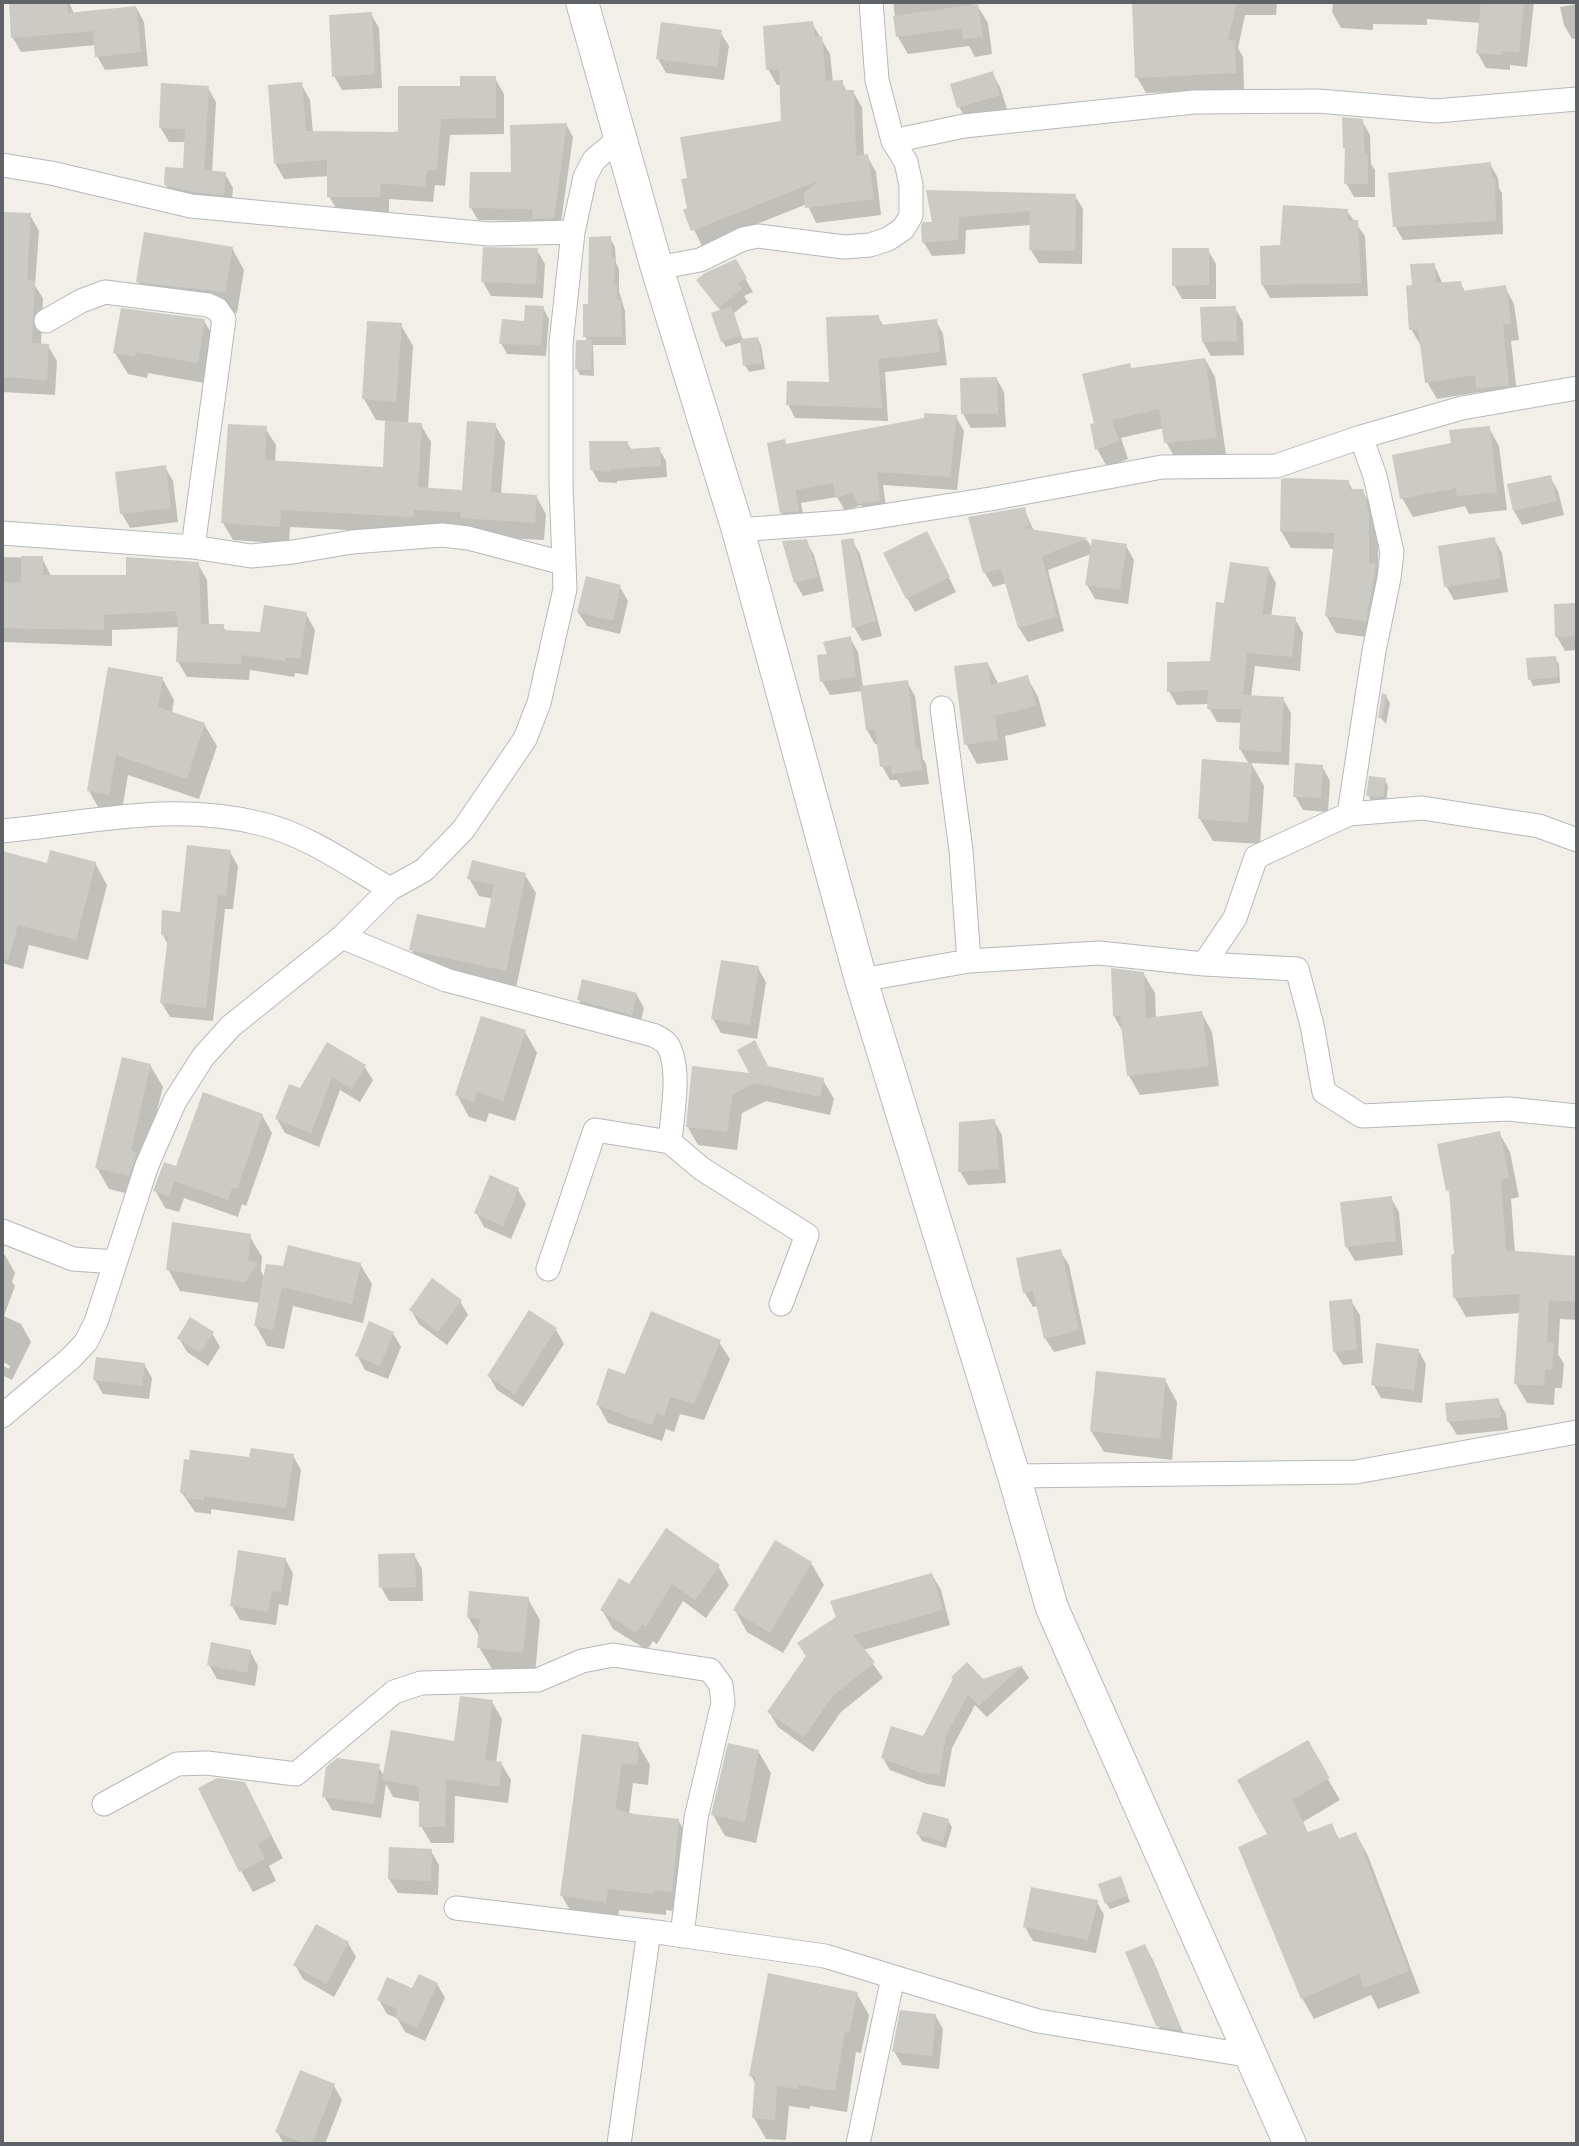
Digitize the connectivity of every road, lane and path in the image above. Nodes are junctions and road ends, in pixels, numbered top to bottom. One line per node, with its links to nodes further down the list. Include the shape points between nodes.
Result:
1 (582, 2): 4 (main road)
2 (871, 2): 5 (street, via 877,80)
3 (1577, 99): 5 (street, via 1436,111 1318,101 1194,102 964,126)
4 (621, 137): 7 (street, via 594,160 585,177); 8 (main road)
5 (893, 141): 8 (street, via 906,162 913,202 904,229 888,239 844,247 758,236 700,260)
6 (2, 165): 7 (street, via 191,206 489,234)
7 (573, 232): 15 (street, via 561,344)
8 (657, 268): 12 (main road)
9 (46, 321): 14 (street, via 105,292 217,309 223,319)
10 (1577, 388): 11 (street, via 1462,408)
11 (1361, 437): 12 (street, via 1276,466 1162,467 844,522); 17 (street, via 1392,552)
12 (738, 530): 24 (main road)
13 (2, 533): 14 (street)
14 (193, 547): 15 (street, via 251,556 442,535)
15 (562, 563): 20 (street, via 565,589 539,703 525,739 463,830 424,870)
16 (942, 708): 22 (street, via 961,850)
17 (1349, 814): 19 (street, via 1422,808 1539,826); 23 (street, via 1256,856 1235,918)
18 (2, 831): 20 (street, via 173,812 229,818 264,824 304,840)
19 (1577, 840)
20 (390, 889): 21 (street)
21 (342, 937): 26 (street, via 446,980 666,1042 675,1086); 28 (street, via 231,1027 203,1057 169,1114)
22 (969, 961): 23 (street, via 1099,953); 24 (street)
23 (1204, 964): 25 (street, via 1297,969 1324,1093 1362,1116 1508,1110)
24 (861, 980): 33 (main road)
25 (1577, 1116)
26 (670, 1142): 29 (street, via 595,1130); 30 (street, via 702,1169 807,1235)
27 (2, 1231): 28 (street, via 73,1259)
28 (115, 1262): 31 (street, via 86,1342)
29 (548, 1269)
30 (781, 1304)
31 (2, 1416)
32 (1577, 1432): 33 (street, via 1356,1472)
33 (1014, 1476): 39 (main road, via 1052,1608)
34 (104, 1804): 37 (street, via 177,1764 207,1763 296,1774 394,1692 421,1683 538,1680 582,1661 614,1655 710,1670 721,1685 723,1703 696,1818)
35 (456, 1908): 36 (street)
36 (649, 1931): 37 (street); 40 (street)
37 (682, 1936): 38 (street, via 825,1956)
38 (892, 1977): 39 (street, via 1038,2021); 41 (street)
39 (1252, 2056): 42 (main road)
40 (619, 2144)
41 (858, 2144)
42 (1290, 2144)

